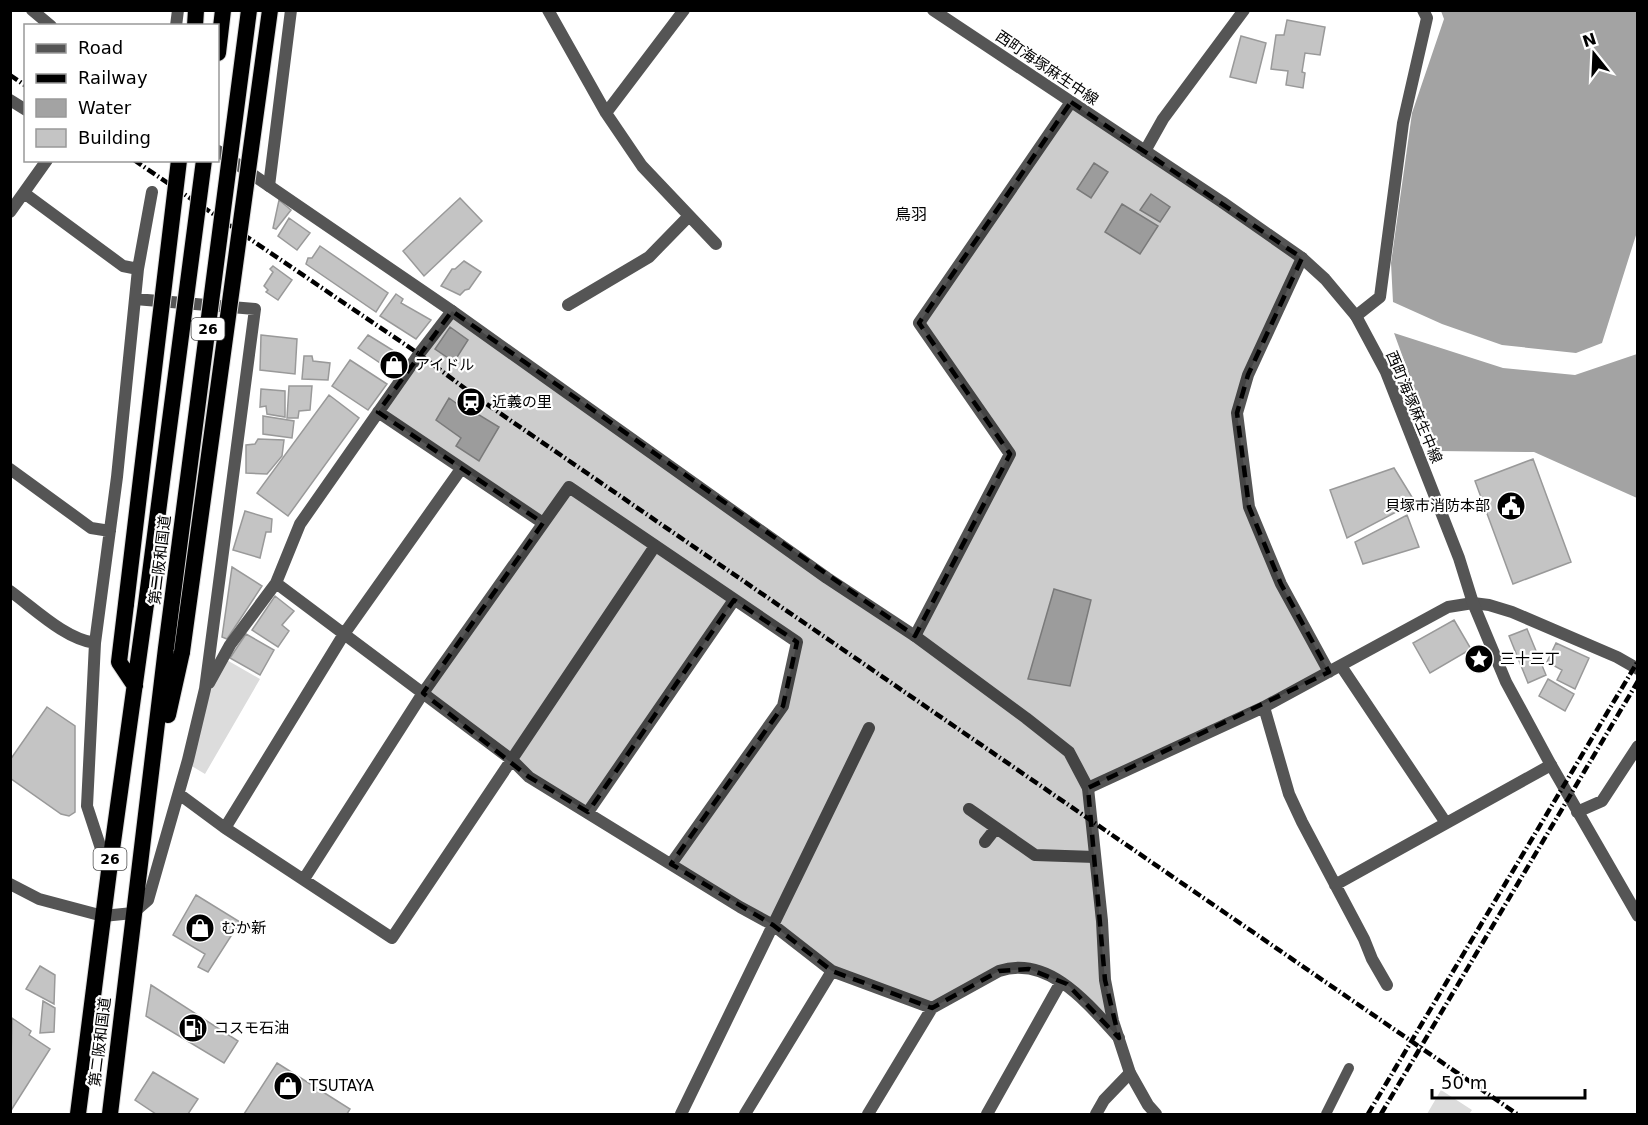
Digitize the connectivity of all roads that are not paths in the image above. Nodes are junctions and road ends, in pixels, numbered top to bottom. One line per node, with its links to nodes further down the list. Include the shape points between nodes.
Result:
1 (32, 10): 11 (street)
2 (223, 10): 12 (highway)
3 (249, 10): 47 (highway, 第二阪和国道 / 26, bridge)
4 (270, 10): 47 (highway, bridge)
5 (291, 10): 22 (street)
6 (548, 10): 16 (street)
7 (684, 10): 16 (street)
8 (933, 10): 14 (street, 西町海塚麻生中線)
9 (1244, 10): 17 (street, via 1163,119)
10 (1424, 10): 33 (street, via 1427,18 1403,123 1380,297)
11 (49, 24)
12 (219, 44)
13 (10, 100): 15 (street)
14 (1071, 102): 17 (street, 西町海塚麻生中線); 45 (street, via 919,323 1010,454)
15 (24, 109)
16 (606, 113): 26 (street, via 642,166)
17 (1145, 151): 28 (street, 西町海塚麻生中線)
18 (219, 152): 22 (street)
19 (46, 162): 24 (street)
20 (179, 162): 51 (highway, bridge, via 119,662)
21 (204, 162): 51 (highway, 第二阪和国道 / 26, bridge)
22 (269, 186): 32 (street)
23 (152, 192): 29 (street)
24 (24, 193): 25 (street); 29 (street, via 123,266)
25 (10, 212)
26 (689, 216): 27 (street); 31 (street, via 649,258)
27 (716, 244)
28 (1302, 258): 33 (street, 西町海塚麻生中線); 50 (street, via 1248,375 1237,413 1249,507 1281,584)
29 (138, 269): 30 (street)
30 (135, 300): 38 (street); 52 (street, via 255,309)
31 (568, 305)
32 (452, 311): 34 (street); 45 (street)
33 (1356, 316): 43 (street, 西町海塚麻生中線, via 1386,372)
34 (378, 412): 35 (street); 40 (street, via 300,524)
35 (461, 469): 37 (street); 44 (street)
36 (10, 470): 38 (street, via 92,528)
37 (543, 523): 39 (street, via 569,487); 53 (street)
38 (110, 531): 46 (street)
39 (655, 546): 42 (street); 57 (street)
40 (276, 583): 44 (street); 52 (street, via 230,645)
41 (10, 591): 46 (street, via 68,633)
42 (734, 600): 62 (street); 69 (street, via 797,642 783,706)
43 (1473, 603): 48 (street, via 1448,607); 49 (street, via 1512,612); 58 (street, 西町海塚麻生中線, via 1506,682)
44 (344, 634): 53 (street); 65 (street)
45 (915, 636): 59 (street, via 1069,752)
46 (96, 643): 70 (street, via 87,806)
47 (174, 650): 74 (highway, 第二阪和国道 / 26, via 151,774)
48 (1341, 666): 50 (street); 64 (street)
49 (1638, 669)
50 (1329, 672): 54 (street)
51 (135, 686): 70 (highway, 第二阪和国道 / 26)
52 (205, 689): 60 (street)
53 (423, 693): 57 (street); 71 (street)
54 (1264, 707): 59 (street); 73 (street, via 1289,794)
55 (869, 728): 77 (street)
56 (1638, 746): 63 (street, via 1602,801)
57 (512, 760): 62 (street, via 529,777); 71 (street, via 392,938)
58 (1551, 765): 63 (street, 西町海塚麻生中線); 64 (street)
59 (1088, 788): 68 (street)
60 (179, 794): 65 (street); 74 (street, via 148,900)
61 (969, 809): 66 (street)
62 (588, 812): 69 (street)
63 (1577, 812): 76 (street, 西町海塚麻生中線)
64 (1446, 823): 73 (street)
65 (225, 828): 71 (street)
66 (996, 828): 67 (street); 68 (street, via 1035,855)
67 (985, 842)
68 (1095, 857): 82 (street, via 1105,980)
69 (671, 864): 77 (street)
70 (109, 871): 75 (highway, 第二阪和国道 / 26)
71 (304, 879)
72 (10, 884): 75 (street, via 39,899)
73 (1335, 885): 80 (street)
74 (133, 913): 75 (street); 86 (highway, 第二阪和国道 / 26)
75 (103, 916): 85 (highway, 第二阪和国道 / 26)
76 (1638, 916)
77 (773, 925): 78 (street); 87 (street)
78 (832, 971): 81 (street); 88 (street)
79 (1061, 982): 81 (street, via 1029,969 1008,968); 82 (street); 90 (street)
80 (1387, 985)
81 (932, 1008): 89 (street)
82 (1119, 1038): 84 (street)
83 (1349, 1068): 93 (lane)
84 (1130, 1073): 91 (street); 92 (street)
85 (78, 1114)
86 (110, 1114)
87 (681, 1114)
88 (745, 1114)
89 (868, 1114)
90 (987, 1114)
91 (1096, 1114)
92 (1156, 1114)
93 (1326, 1114)

